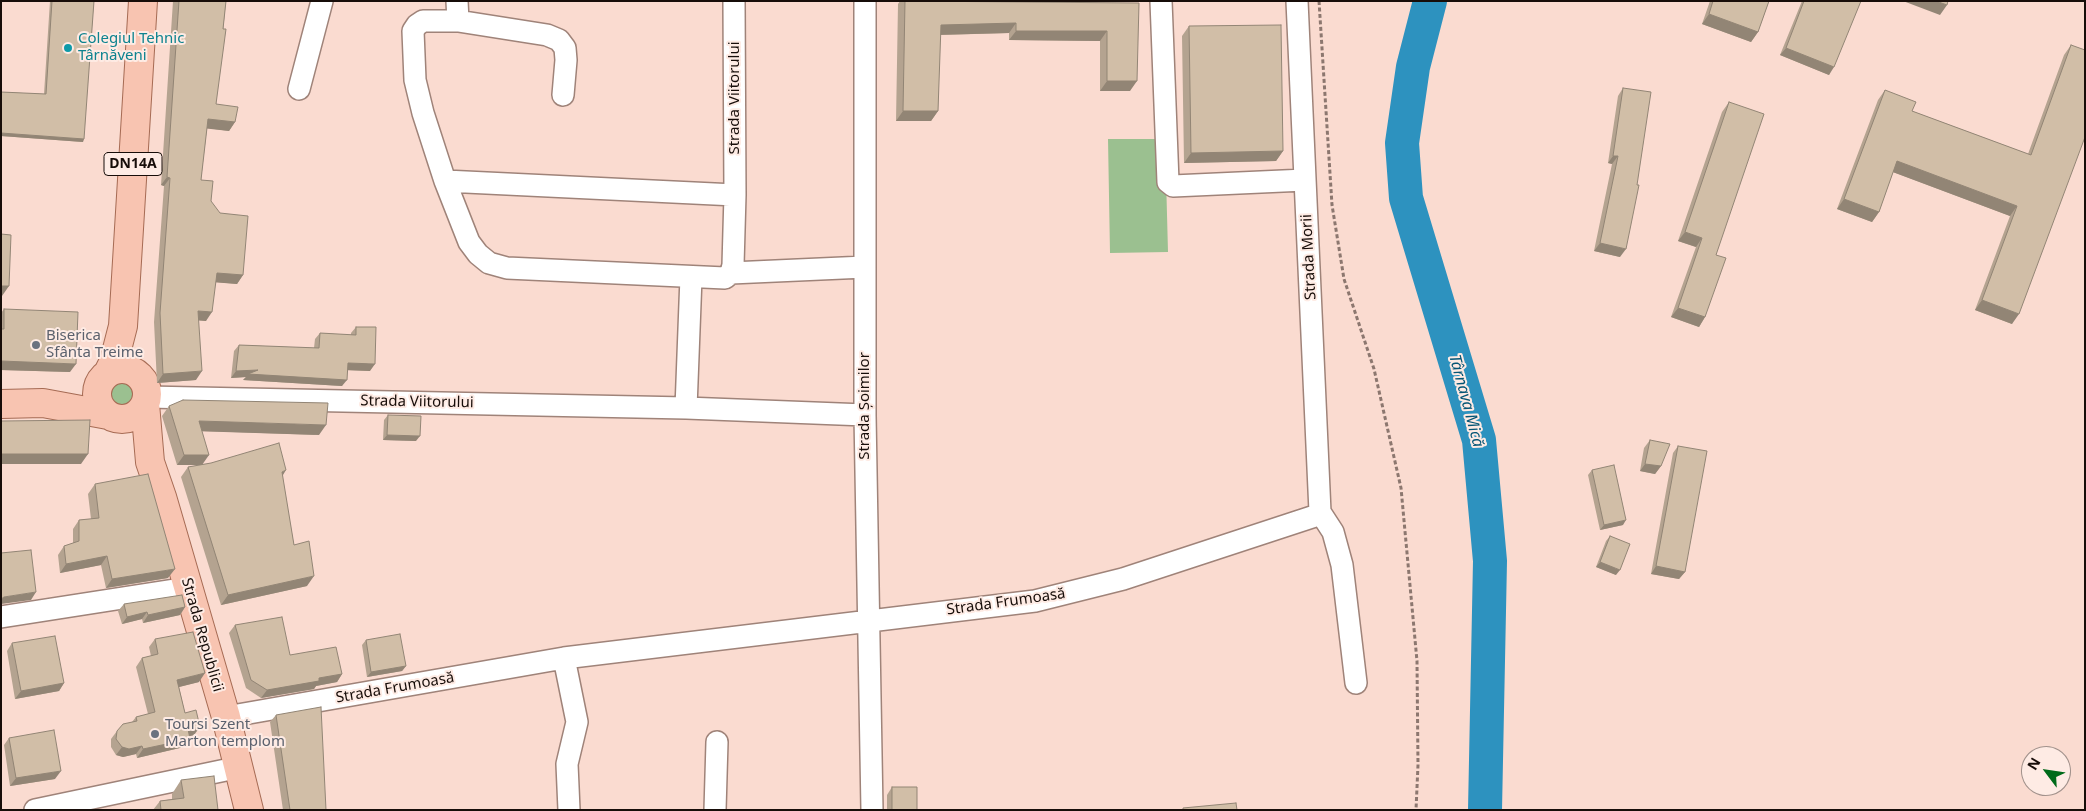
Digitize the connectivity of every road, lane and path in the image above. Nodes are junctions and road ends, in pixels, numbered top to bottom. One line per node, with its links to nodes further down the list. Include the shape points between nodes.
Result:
1 (143, 1): 17 (main road, Strada Republicii / DN14A)
2 (322, 1): 9 (street)
3 (734, 1): 13 (street, Strada Viitorului)
4 (865, 1): 14 (street, Strada Șoimilor)
5 (1161, 1): 11 (street, via 1168,182 1172,186)
6 (1297, 1): 11 (street, Strada Morii)
7 (1319, 1): 40 (path, via 1332,205 1344,279 1374,369 1401,488 1417,661)
8 (458, 11): 10 (street, via 559,40 565,48 566,60); 12 (street, via 423,22 413,31 415,80)
9 (299, 89)
10 (563, 95)
11 (1305, 180): 26 (street, Strada Morii)
12 (445, 181): 13 (street); 16 (street, via 469,242 489,262 507,268)
13 (735, 195): 15 (street, Strada Viitorului)
14 (865, 267): 15 (street); 23 (street, Strada Șoimilor)
15 (732, 272): 16 (street, via 725,278)
16 (690, 277): 22 (street)
17 (123, 326): 18 (main road, Strada Republicii / DN14A, via 114,361); 19 (main road, Strada Republicii / DN14A)
18 (104, 378): 19 (main road, via 124,368); 20 (main road, via 84,391); 24 (main road, DN14A, via 96,392 97,401 101,409)
19 (144, 392): 22 (street, Strada Viitorului); 24 (main road, via 140,411 125,419); 25 (main road, Strada Republicii)
20 (43, 403): 21 (main road); 24 (main road)
21 (1, 404)
22 (686, 408): 23 (street, Strada Viitorului)
23 (865, 416): 29 (street, Strada Șoimilor)
24 (112, 417): 25 (main road, Strada Republicii)
25 (150, 462): 27 (main road, Strada Republicii)
26 (1320, 512): 29 (street, Strada Frumoasă, via 1082,591 1035,601); 31 (street, via 1333,532 1342,565)
27 (187, 588): 28 (street); 32 (main road, Strada Republicii)
28 (1, 617)
29 (867, 620): 30 (street, Strada Frumoasă); 39 (street, Strada Șoimilor)
30 (564, 658): 32 (street, Strada Frumoasă); 37 (street, via 577,722 567,764)
31 (1356, 683)
32 (226, 717): 34 (main road, Strada Republicii)
33 (717, 742): 38 (street)
34 (240, 767): 35 (street); 36 (main road, Strada Republicii)
35 (35, 810)
36 (249, 810)
37 (569, 810)
38 (714, 810)
39 (872, 810)
40 (1416, 810)

